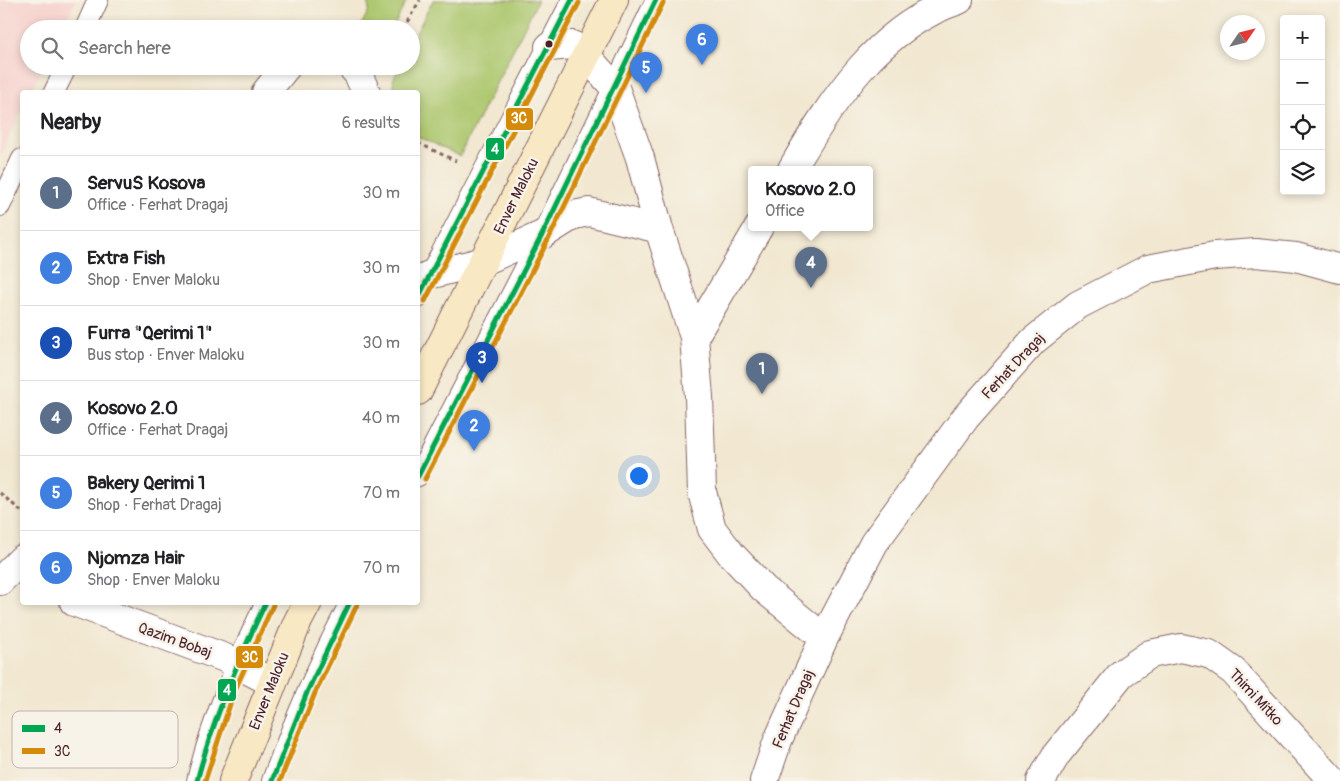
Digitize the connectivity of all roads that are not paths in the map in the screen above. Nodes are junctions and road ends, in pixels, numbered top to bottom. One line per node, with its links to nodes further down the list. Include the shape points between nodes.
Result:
1 (98, 0): 6 (lane)
2 (572, 0): 7 (lane)
3 (614, 0): 8 (main road, Enver Maloku)
4 (656, 0): 12 (lane)
5 (959, 0): 17 (street, via 938,7 895,34 859,69 822,117)
6 (88, 20)
7 (549, 47): 8 (street, via 572,45); 24 (lane)
8 (585, 55): 12 (street); 22 (main road, Enver Maloku)
9 (62, 75): 13 (lane)
10 (280, 75): 14 (street)
11 (358, 75): 15 (street)
12 (615, 88): 19 (street, via 640,158); 21 (lane)
13 (55, 90)
14 (268, 90)
15 (365, 90)
16 (20, 163): 18 (lane)
17 (794, 166)
18 (0, 206)
19 (660, 229): 21 (street, via 589,212 574,215); 25 (street)
20 (757, 231): 25 (street)
21 (542, 236): 22 (street); 27 (lane)
22 (484, 261): 24 (street); 26 (main road, Enver Maloku)
23 (1340, 269): 32 (street, Ferhat Dragaj, via 1296,257 1266,254 1215,256 1148,270 1078,305 1033,341 966,417 874,543)
24 (423, 287)
25 (694, 337): 32 (street, via 702,492 712,529 764,589)
26 (420, 387)
27 (420, 472)
28 (82, 605): 33 (street, Qazim Bobaj)
29 (265, 605): 33 (lane)
30 (307, 605): 34 (main road, Enver Maloku)
31 (348, 605): 37 (lane, via 291,729)
32 (824, 638): 38 (street, Ferhat Dragaj, via 778,740)
33 (237, 664): 34 (street, Qazim Bobaj); 35 (lane, via 206,742)
34 (273, 683): 36 (main road, Enver Maloku)
35 (197, 781)
36 (233, 781)
37 (272, 781)
38 (764, 781)
39 (1041, 781): 40 (street, Thimi Mitko, via 1056,755 1122,674 1150,654 1181,648 1209,654 1233,671)
40 (1333, 781)

